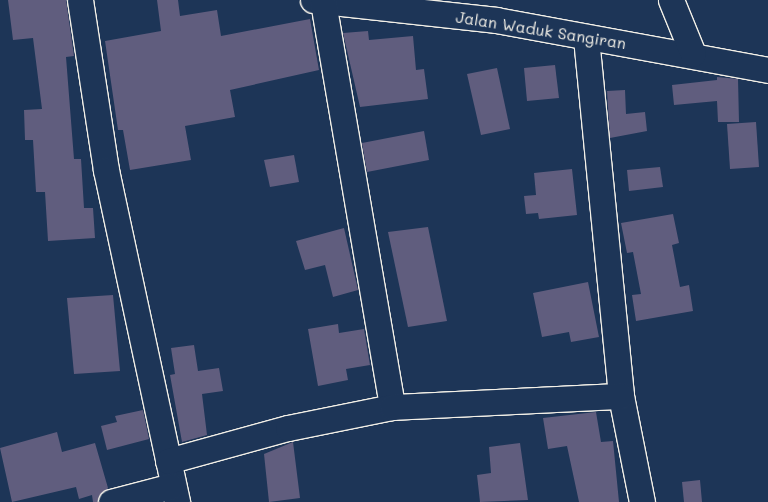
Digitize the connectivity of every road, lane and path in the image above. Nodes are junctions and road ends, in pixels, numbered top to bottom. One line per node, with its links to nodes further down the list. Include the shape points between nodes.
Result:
1 (80, 0): 9 (street, via 106,170)
2 (670, 0): 5 (street)
3 (318, 1): 4 (street, Jalan Waduk Sangiran, via 496,20); 8 (street)
4 (586, 38): 5 (street, Jalan Waduk Sangiran); 7 (street)
5 (694, 54): 6 (street, Jalan Waduk Sangiran)
6 (768, 70)
7 (621, 396): 8 (street); 12 (street)
8 (392, 407): 9 (street, via 288,428)
9 (168, 461): 10 (street)
10 (174, 494): 11 (street)
11 (111, 502)
12 (642, 502)

